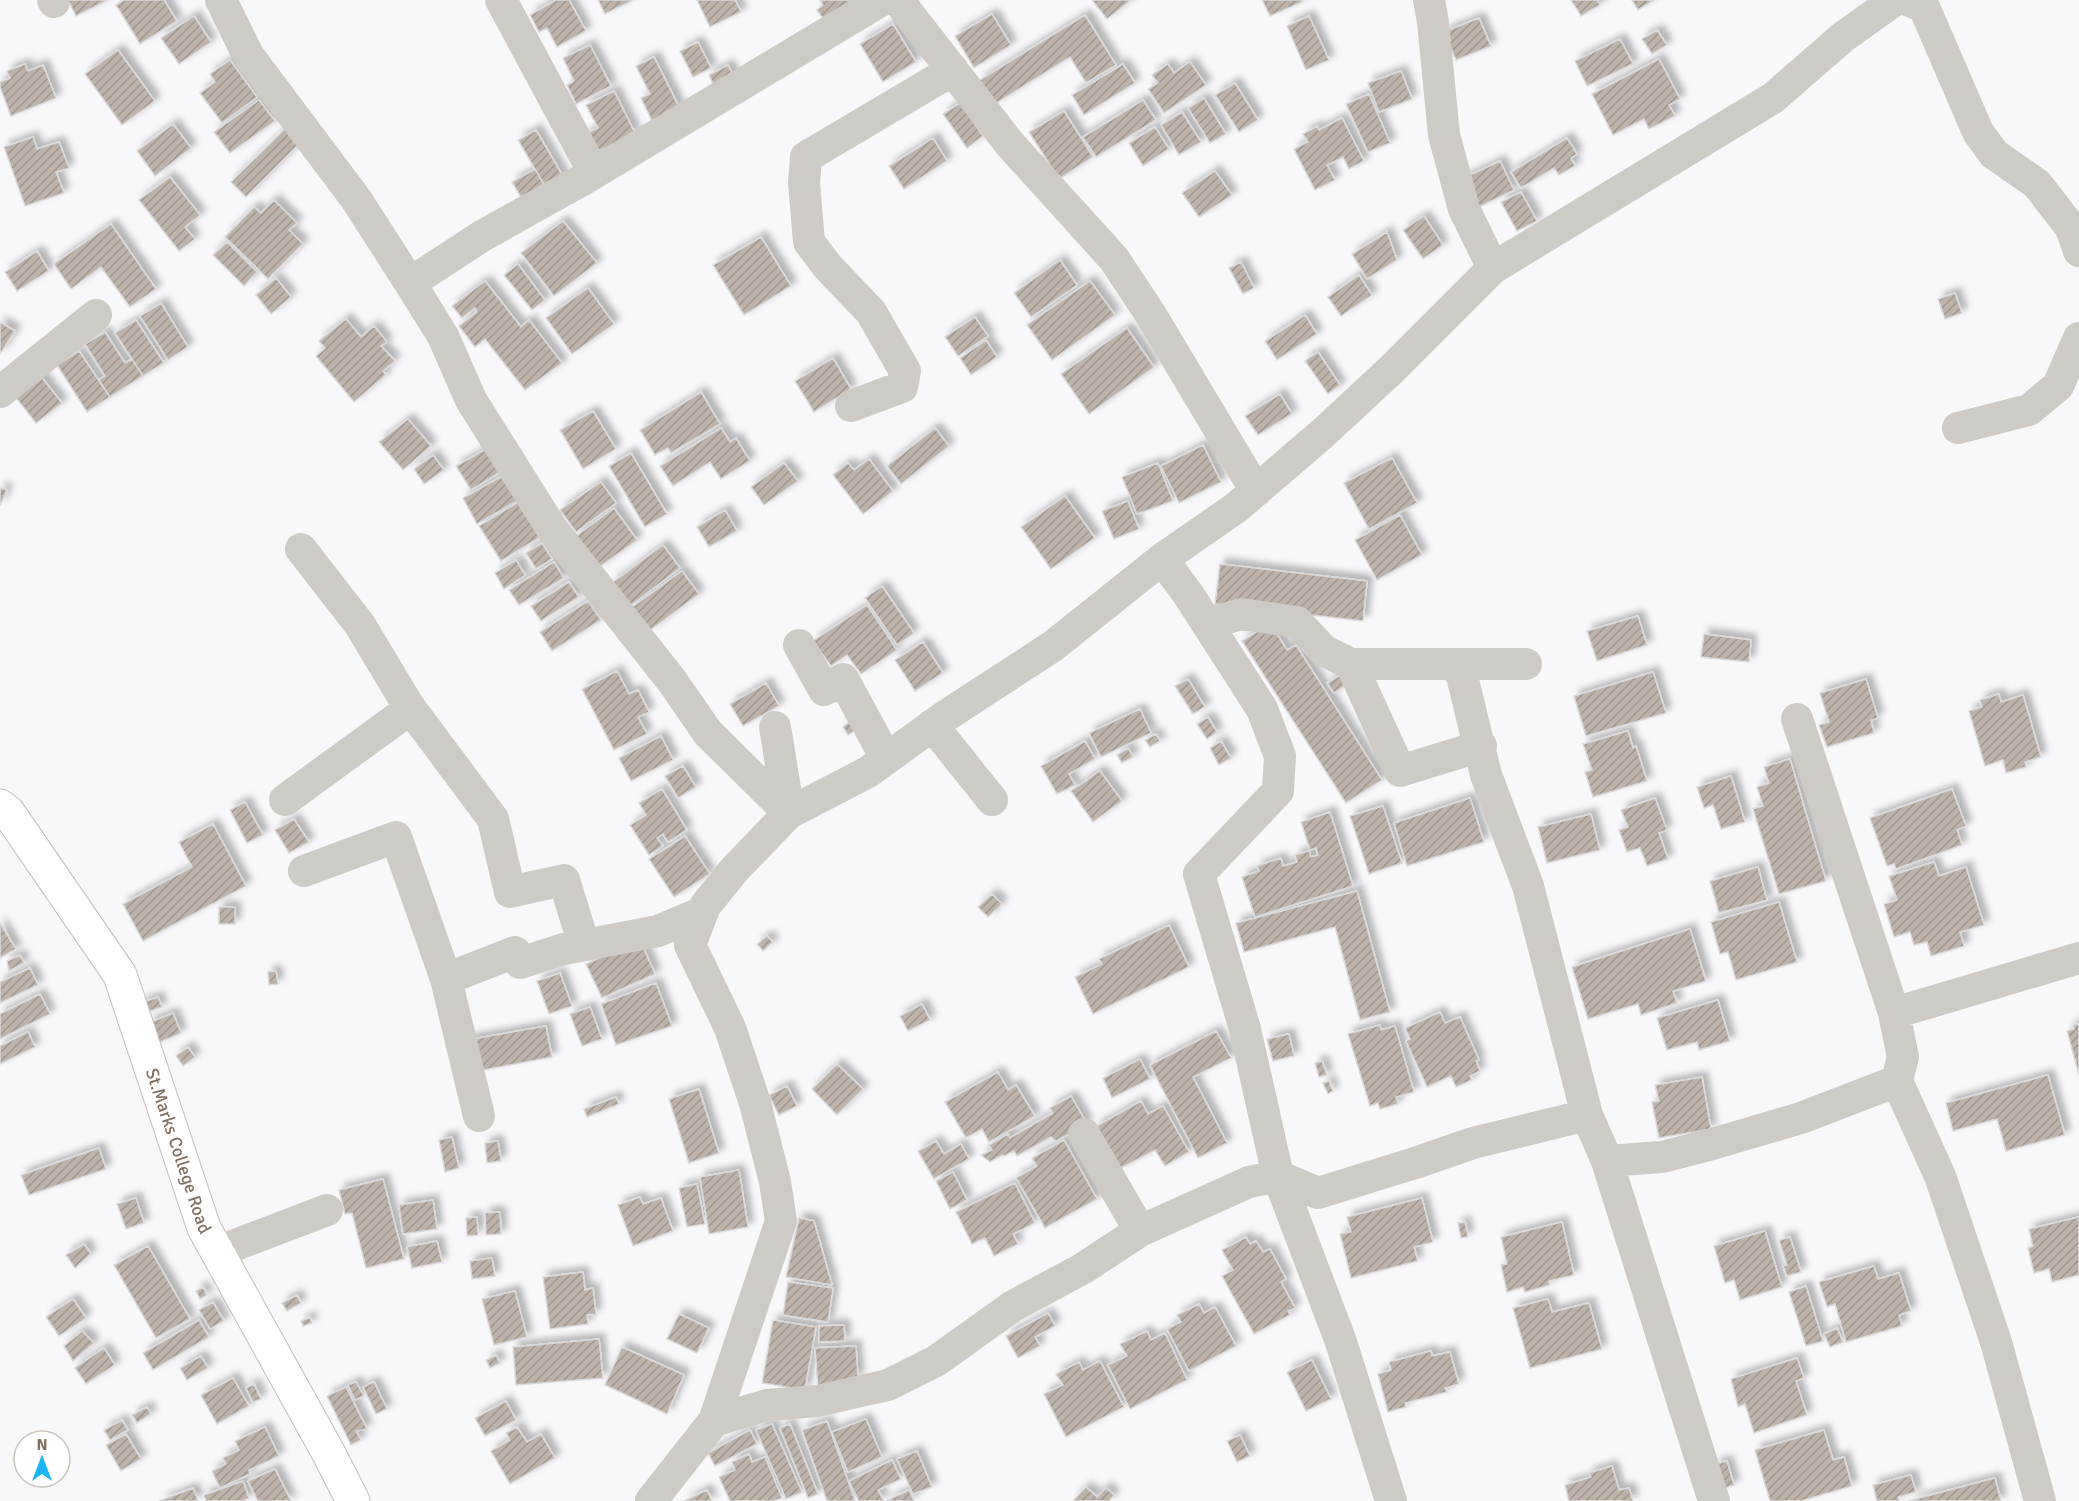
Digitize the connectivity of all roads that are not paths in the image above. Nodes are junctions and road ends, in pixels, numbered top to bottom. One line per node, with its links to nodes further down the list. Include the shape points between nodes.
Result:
1 (221, 0): 12 (street, via 248,55 356,199)
2 (501, 0): 9 (street)
3 (882, 0): 9 (street)
4 (898, 0): 8 (street)
5 (1429, 0): 11 (street, via 1444,135 1464,209)
6 (1895, 0): 11 (street, via 1773,98)
7 (1908, 0): 10 (street, via 1923,7 1978,132 1994,154 2037,184 2071,228)
8 (953, 70): 16 (street, via 806,158 809,242 871,312 905,371 902,387); 18 (street, via 1009,143 1114,259)
9 (594, 173): 12 (street, via 482,236)
10 (2079, 251)
11 (1493, 268): 18 (street, via 1331,426)
12 (410, 283): 35 (street, via 443,336 471,400 552,529 708,733)
13 (96, 315): 15 (street)
14 (2079, 338): 17 (street, via 2058,386 2029,410)
15 (0, 392)
16 (851, 406)
17 (1958, 428)
18 (1256, 491): 20 (street)
19 (301, 549): 26 (street, via 360,625)
20 (1162, 559): 21 (street); 28 (street, via 1053,646)
21 (1207, 624): 23 (street, via 1241,614 1297,622 1323,650); 47 (street, via 1262,709 1280,756 1278,791 1199,874 1245,1029)
22 (799, 645): 31 (street, via 825,690 843,679)
23 (1351, 664): 25 (street); 30 (street, via 1400,771)
24 (1526, 664): 25 (street)
25 (1455, 665): 30 (street, via 1462,676)
26 (410, 709): 32 (street); 38 (street, via 492,819 510,892 564,880)
27 (1797, 719): 41 (street)
28 (932, 725): 31 (street); 33 (street)
29 (775, 727): 35 (street)
30 (1481, 746): 43 (street, via 1486,775 1528,886)
31 (886, 758): 35 (street, via 868,772)
32 (285, 800)
33 (992, 800)
34 (0, 806): 50 (main road, St.Marks College Road, via 120,975 204,1228)
35 (789, 813): 37 (street, via 734,870)
36 (304, 872): 40 (street, via 396,837)
37 (703, 912): 38 (street, via 658,931); 51 (street, via 690,945 730,1028 748,1082 775,1182 781,1221)
38 (584, 945): 40 (street, via 520,963 515,952)
39 (2079, 958): 41 (street)
40 (446, 979): 44 (street)
41 (1894, 1013): 42 (street, via 1903,1057)
42 (1897, 1081): 46 (street, via 1801,1118 1709,1145 1662,1157); 56 (street, via 1940,1176 1996,1342)
43 (1587, 1115): 46 (street); 47 (street, via 1473,1143 1318,1193)
44 (479, 1116)
45 (1084, 1134): 49 (street)
46 (1607, 1161): 55 (street)
47 (1278, 1176): 49 (street, via 1249,1182); 54 (street, via 1341,1342)
48 (327, 1210): 50 (street)
49 (1140, 1230): 51 (street, via 1082,1269 1013,1306 936,1361 888,1385 817,1401 767,1405)
50 (217, 1252): 52 (main road, St.Marks College Road)
51 (714, 1421): 53 (street)
52 (353, 1501)
53 (651, 1501)
54 (1391, 1501)
55 (1714, 1501)
56 (2040, 1501)

